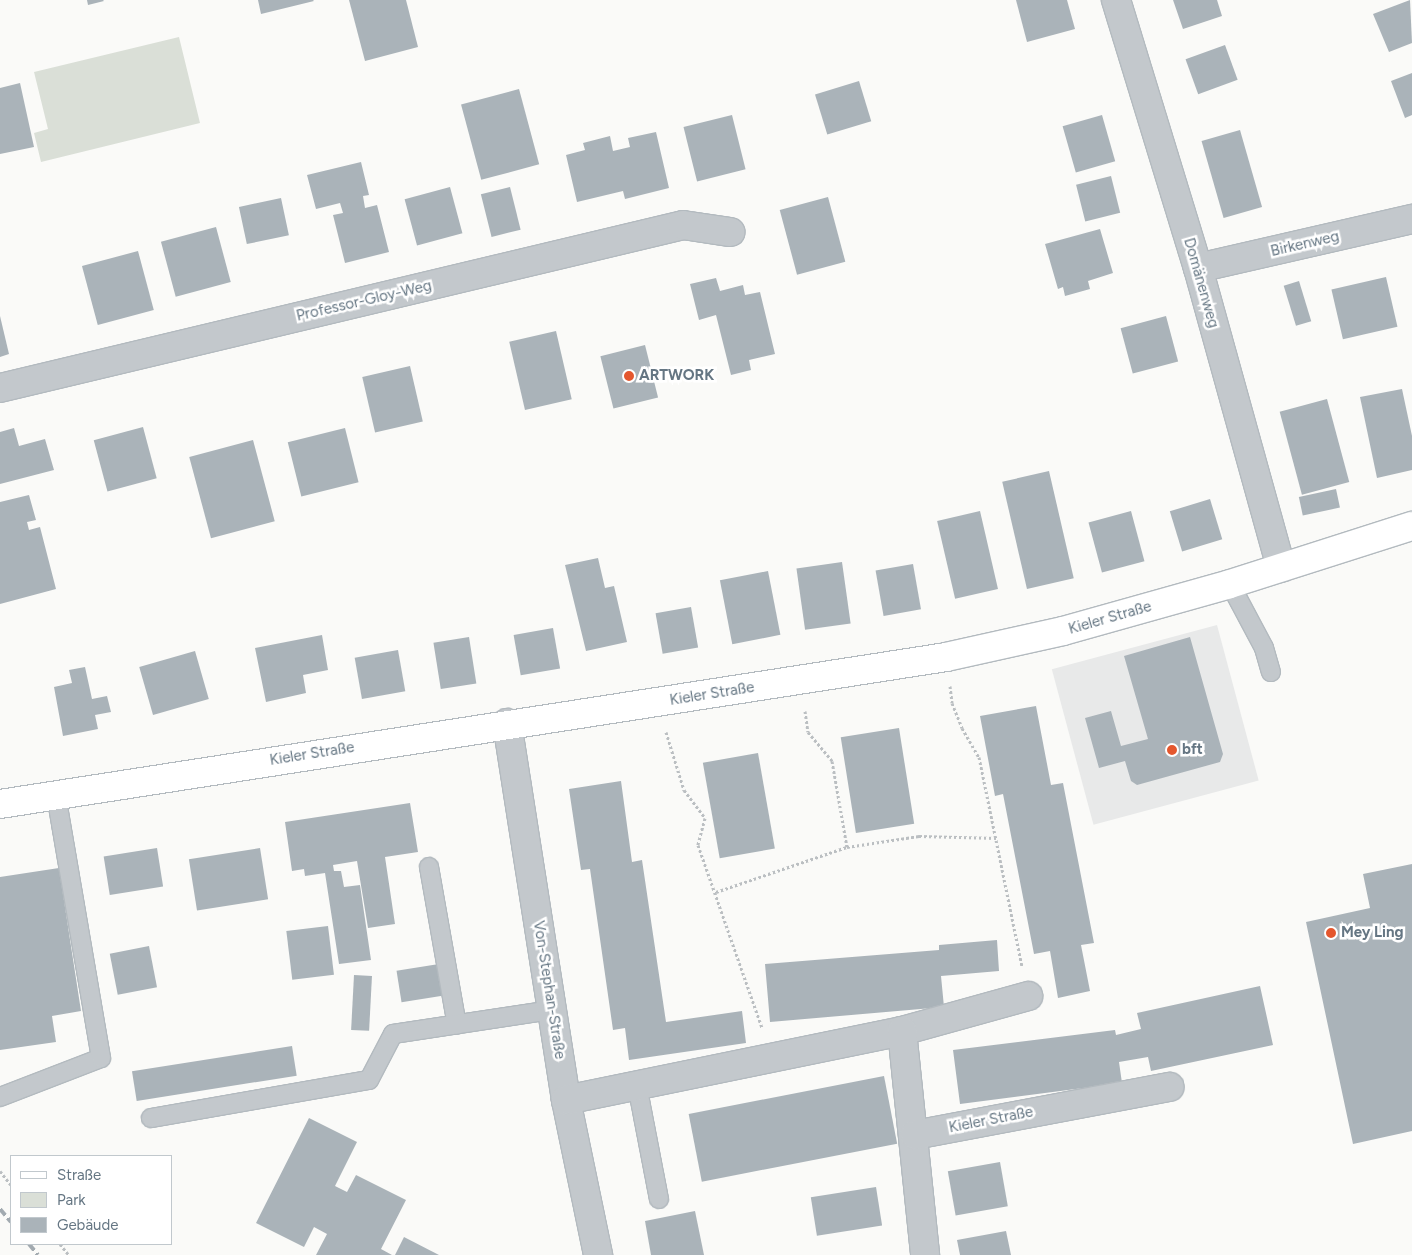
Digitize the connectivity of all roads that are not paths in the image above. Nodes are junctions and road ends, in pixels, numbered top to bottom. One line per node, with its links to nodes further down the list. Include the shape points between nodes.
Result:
1 (1116, 0): 4 (street, Domänenweg)
2 (1412, 219): 4 (street, Birkenweg)
3 (730, 232): 5 (street, Professor-Gloy-Weg, via 683,225)
4 (1198, 268): 7 (street, Domänenweg)
5 (0, 388)
6 (1412, 526): 7 (main road, Kieler Straße)
7 (1281, 568): 8 (main road, Kieler Straße)
8 (1230, 584): 9 (lane, via 1264,648); 10 (main road, Kieler Straße, via 1063,631 946,657)
9 (1271, 672)
10 (507, 723): 11 (main road, Kieler Straße); 15 (street, Von-Stephan-Straße)
11 (56, 795): 12 (main road, Kieler Straße); 20 (lane, via 100,1058)
12 (0, 804)
13 (429, 867): 16 (lane)
14 (1028, 996): 17 (street)
15 (552, 1010): 16 (lane); 21 (street, Von-Stephan-Straße)
16 (457, 1025): 22 (lane, via 393,1034 369,1080)
17 (902, 1031): 18 (street); 23 (street)
18 (637, 1085): 21 (street); 24 (lane)
19 (1170, 1087): 23 (street, Kieler Straße)
20 (0, 1097)
21 (566, 1100): 25 (street, Von-Stephan-Straße)
22 (151, 1118)
23 (915, 1135): 26 (street)
24 (659, 1199)
25 (598, 1255)
26 (925, 1255)

